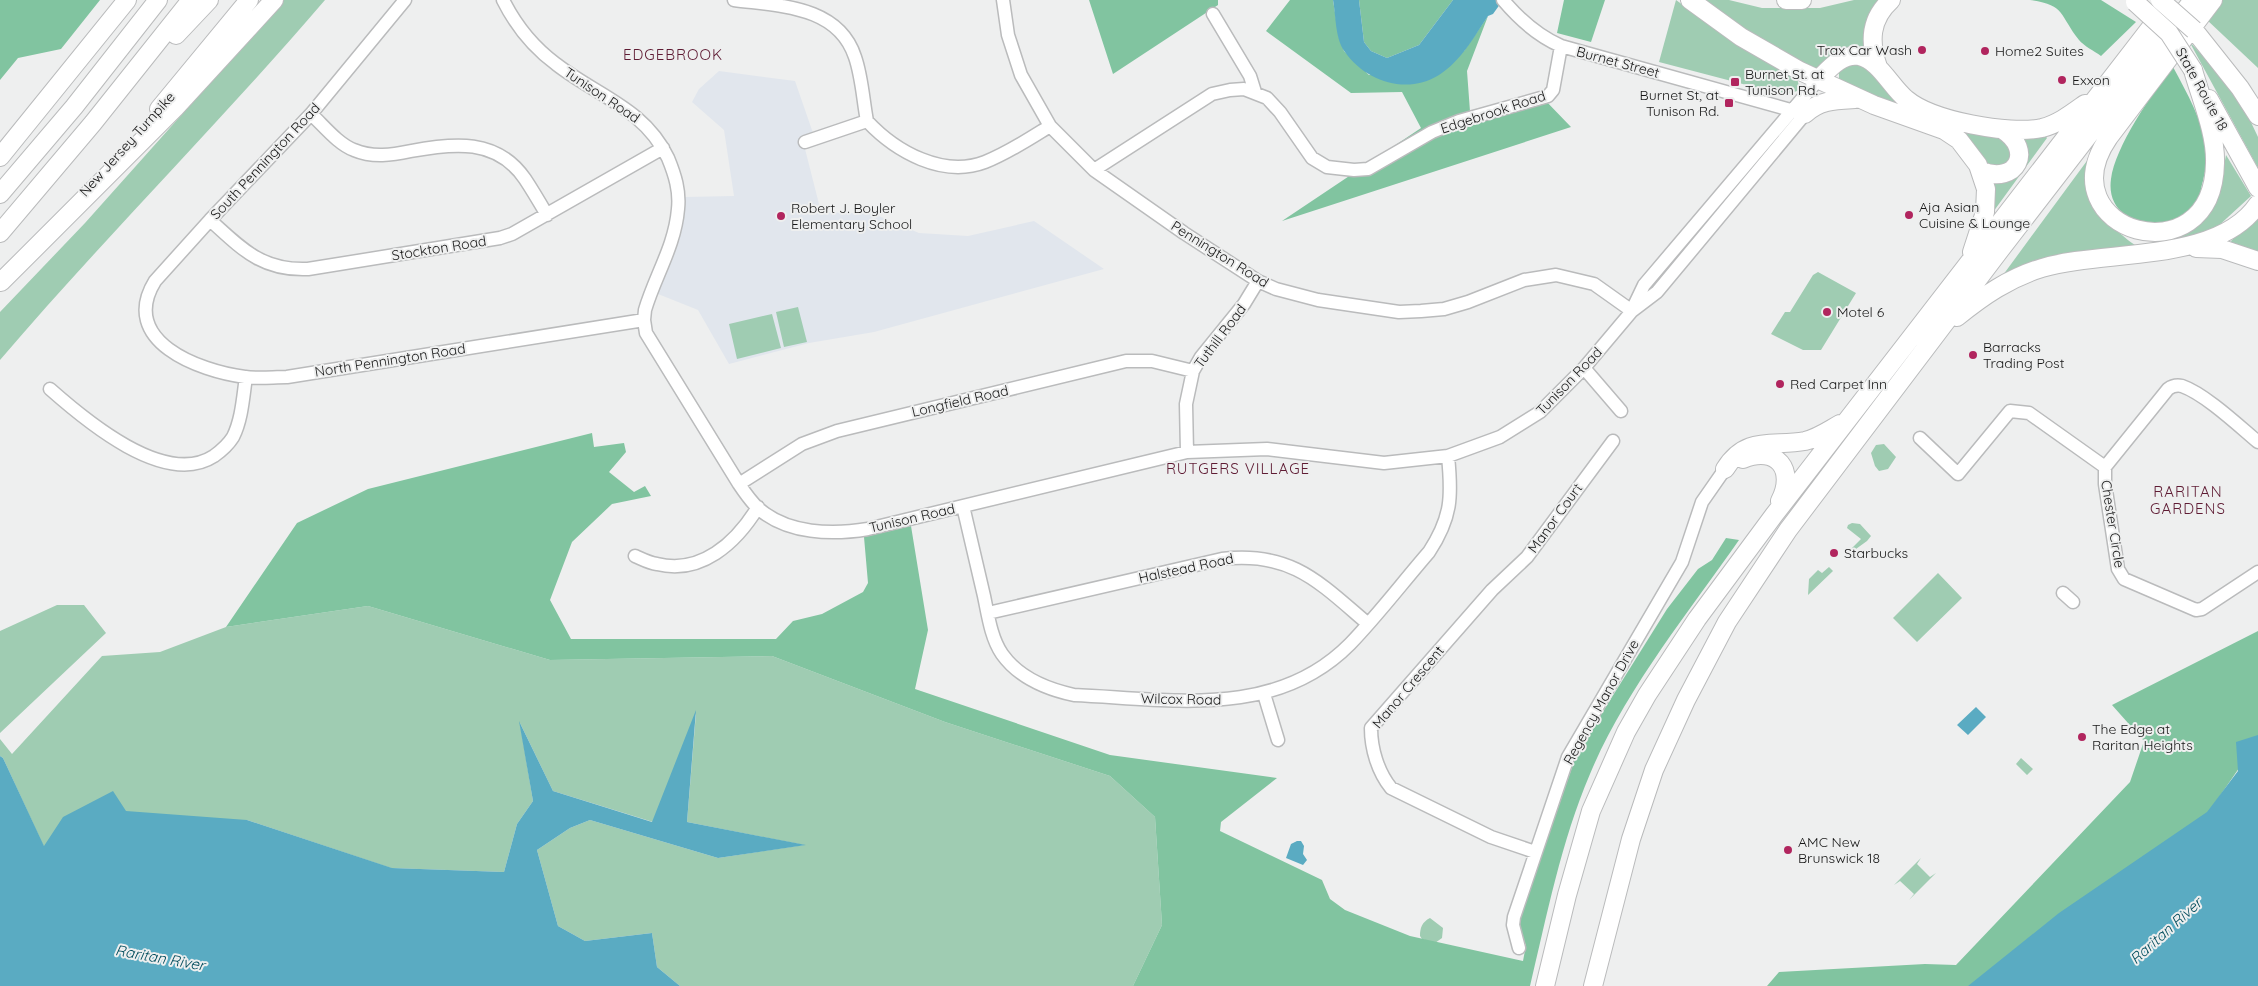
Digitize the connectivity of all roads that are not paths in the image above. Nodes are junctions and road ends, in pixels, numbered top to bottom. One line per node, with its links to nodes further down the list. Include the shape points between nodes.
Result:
1 (127, 0): 42 (highway)
2 (158, 0): 47 (highway)
3 (191, 0): 37 (highway)
4 (209, 0): 37 (highway)
5 (250, 0): 57 (highway, New Jersey Turnpike, via 128,145)
6 (274, 0): 57 (highway, via 175,108)
7 (405, 0): 34 (street, South Pennington Road)
8 (503, 0): 41 (street, Tunison Road, via 536,48 643,122)
9 (734, 0): 36 (street, via 801,9 822,17 834,27 854,54)
10 (1002, 0): 38 (street, Pennington Road, via 1008,35 1021,75)
11 (1690, 0): 28 (highway, via 1755,46)
12 (1786, 0): 13 (highway)
13 (1802, 0)
14 (1891, 0): 26 (highway, via 1878,15 1872,33)
15 (2160, 0): 24 (highway, State Route 18, bridge)
16 (2166, 0): 23 (highway)
17 (2172, 0): 23 (highway)
18 (2193, 0): 61 (highway)
19 (2213, 0): 27 (highway, via 2099,154 2095,178 2102,202 2114,218 2138,231 2159,232 2180,226 2198,212 2210,194 2215,169 2214,145)
20 (1504, 1): 25 (street, Burnet Street, via 1527,25)
21 (2134, 1): 27 (highway, State Route 18, bridge, via 2169,33)
22 (1213, 14): 29 (street, via 1250,76)
23 (2148, 30): 30 (highway)
24 (2194, 30): 31 (highway, State Route 18); 35 (highway)
25 (1560, 46): 29 (street, Edgebrook Road, via 1553,90 1548,96 1459,121 1432,132 1368,169 1328,167 1312,158 1280,112 1267,98); 33 (street, Burnet Street)
26 (1878, 67): 28 (highway, via 1865,58 1850,56 1836,62); 39 (highway, via 1902,96 1925,110)
27 (2193, 70): 45 (highway, State Route 18)
28 (1818, 80): 32 (highway); 33 (street, Tunison Road)
29 (1255, 92): 43 (street, via 1244,90 1212,94)
30 (2101, 92): 39 (highway, via 2051,125 2028,130); 55 (highway)
31 (2258, 96)
32 (1859, 99): 33 (highway, via 1824,102); 44 (highway, via 1952,134 1967,148)
33 (1798, 112): 46 (street, Tunison Road); 48 (street, Tunison Road)
34 (311, 114): 50 (street, via 342,143 366,154 390,155 459,144 490,151 515,167); 51 (street, South Pennington Road)
35 (2258, 116)
36 (867, 121): 38 (street, via 909,154 954,167 969,166 1000,156); 40 (street)
37 (93, 123): 52 (highway)
38 (1050, 126): 43 (street, Pennington Road)
39 (2003, 130): 44 (highway, via 2016,143 2017,162 2012,170 2002,175)
40 (805, 142)
41 (663, 148): 50 (street, Stockton Road); 59 (street, Tunison Road, via 676,179 678,209 673,240)
42 (0, 157)
43 (1094, 170): 56 (street, Pennington Road)
44 (1981, 172): 55 (highway, via 1986,206)
45 (2258, 188)
46 (1725, 189): 48 (street); 58 (street, Tunison Road, via 1644,285)
47 (0, 194)
48 (1736, 198): 58 (street, Tunison Road, via 1657,292)
49 (2258, 204): 53 (highway, via 2233,229)
50 (547, 215): 51 (street, Stockton Road, via 500,238 293,270 263,263 249,255)
51 (210, 220): 60 (street, South Pennington Road, via 149,291 146,315)
52 (0, 233)
53 (2181, 248): 54 (highway, via 2222,249); 61 (highway, via 2065,263 2030,272 1985,295)
54 (2258, 261)
55 (1968, 263): 67 (highway)
56 (1258, 281): 58 (street, Pennington Road, via 1296,296 1399,312 1444,309 1524,280 1556,275 1594,284); 63 (street, Tuthill Road)
57 (0, 283)
58 (1632, 310): 62 (street, Tunison Road)
59 (644, 320): 64 (street, North Pennington Road, via 287,377); 75 (street, Tunison Road, via 650,343)
60 (150, 328): 64 (street, North Pennington Road, via 166,348 178,356 218,372)
61 (1941, 330): 91 (highway, via 1774,549 1727,622 1654,770 1631,839)
62 (1584, 368): 66 (street); 72 (street, Tunison Road, via 1540,412 1519,426 1475,448)
63 (1193, 371): 71 (street, Tuthill Road, via 1186,404); 75 (street, Longfield Road, via 1152,361 1126,361 837,430 802,444)
64 (246, 377): 65 (street, via 242,409 232,439 210,458 180,465 128,446 86,419)
65 (50, 389)
66 (1621, 411)
67 (1847, 420): 74 (highway, via 1808,441 1763,443 1750,447 1737,454); 78 (highway)
68 (1920, 438): 73 (street, via 1958,474 2010,411 2029,413)
69 (1614, 441): 81 (street, Manor Court, via 1527,557)
70 (2258, 442): 73 (street, Chester Circle, via 2199,395 2177,386 2168,389)
71 (1188, 452): 72 (street, Tunison Road, via 1267,449 1384,463); 76 (street, Tunison Road)
72 (1448, 456): 85 (street, Wilcox Road, via 1451,501 1445,526 1429,552)
73 (2106, 467): 80 (street, Chester Circle, via 2105,484 2118,569 2124,578 2196,610)
74 (1725, 469): 78 (highway, via 1759,455 1780,462 1786,481); 88 (street, Regency Manor Drive, via 1705,495 1682,562 1568,757)
75 (739, 484): 77 (street, Tunison Road)
76 (963, 506): 77 (street, Tunison Road, via 868,529 842,532 802,529); 84 (street, Wilcox Road)
77 (758, 508): 79 (street, via 723,550 713,557 672,566)
78 (1774, 515): 90 (highway, via 1675,652 1626,732 1591,811)
79 (635, 556)
80 (2258, 572)
81 (1492, 590): 88 (street, Manor Crescent, via 1371,728 1371,738 1385,781 1391,788 1491,837)
82 (2063, 593): 83 (street)
83 (2073, 602)
84 (988, 613): 85 (street, Halstead Road, via 1240,557 1261,558 1300,570 1317,580); 86 (street, Wilcox Road, via 1002,653 1014,668 1051,690 1211,702)
85 (1367, 623): 86 (street, Wilcox Road, via 1328,663 1299,680)
86 (1264, 694): 87 (street)
87 (1278, 740)
88 (1535, 852): 89 (street, Regency Manor Drive, via 1514,917)
89 (1519, 948)
90 (1545, 986)
91 (1593, 986)

